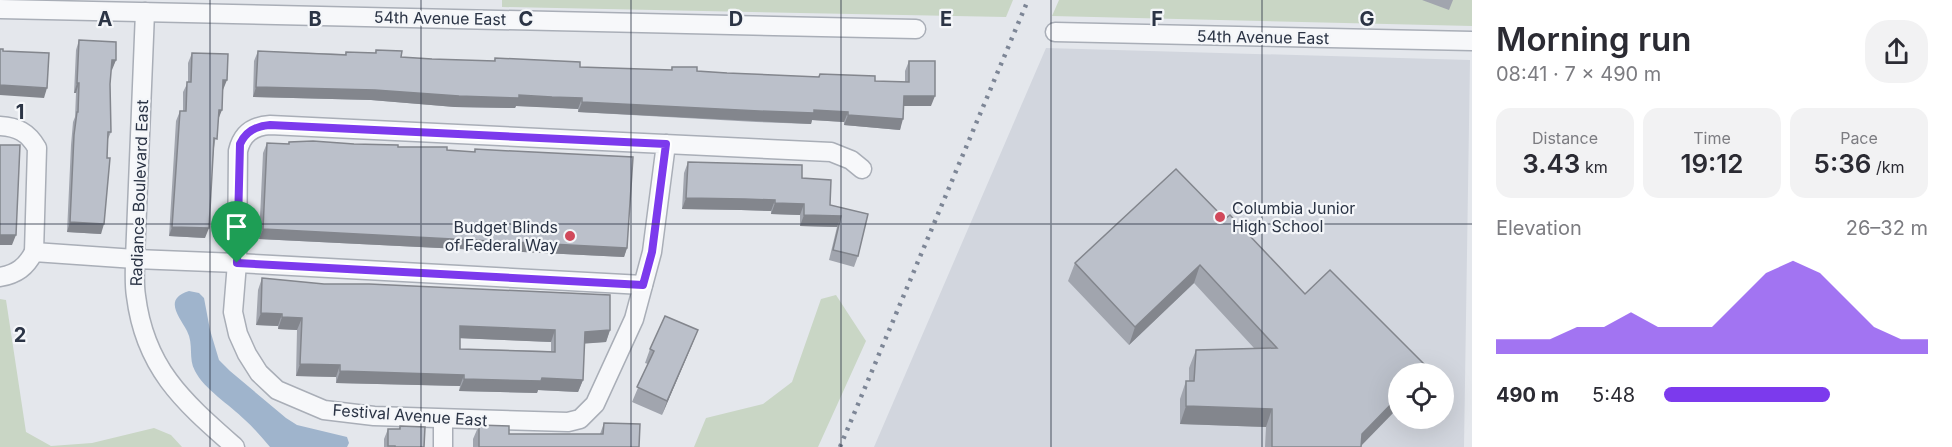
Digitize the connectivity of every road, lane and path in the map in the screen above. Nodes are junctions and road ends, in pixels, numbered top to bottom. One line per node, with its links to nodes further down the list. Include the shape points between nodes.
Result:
1 (19, 5): 2 (street, 54th Avenue East); 3 (street, 54th Avenue East)
2 (0, 9)
3 (145, 12): 4 (street, 54th Avenue East); 11 (street, Radiance Boulevard East)
4 (916, 29)
5 (1054, 32): 6 (street, 54th Avenue East)
6 (1472, 41)
7 (0, 126): 10 (street, via 22,130 36,148)
8 (666, 144): 9 (street, via 831,152); 12 (street, Festival Avenue East, via 260,126 243,136 238,151); 14 (street, via 652,252)
9 (862, 169)
10 (34, 252): 11 (street); 13 (street, via 25,267)
11 (135, 259): 12 (street); 16 (street, Radiance Boulevard East, via 136,296 153,358 176,392)
12 (237, 263): 14 (street); 15 (street, Festival Avenue East, via 233,312 238,334 259,373 277,390 324,410)
13 (0, 277)
14 (643, 285): 15 (street, Festival Avenue East, via 634,319 595,404 580,419)
15 (443, 419): 17 (street)
16 (235, 447)
17 (443, 447)

